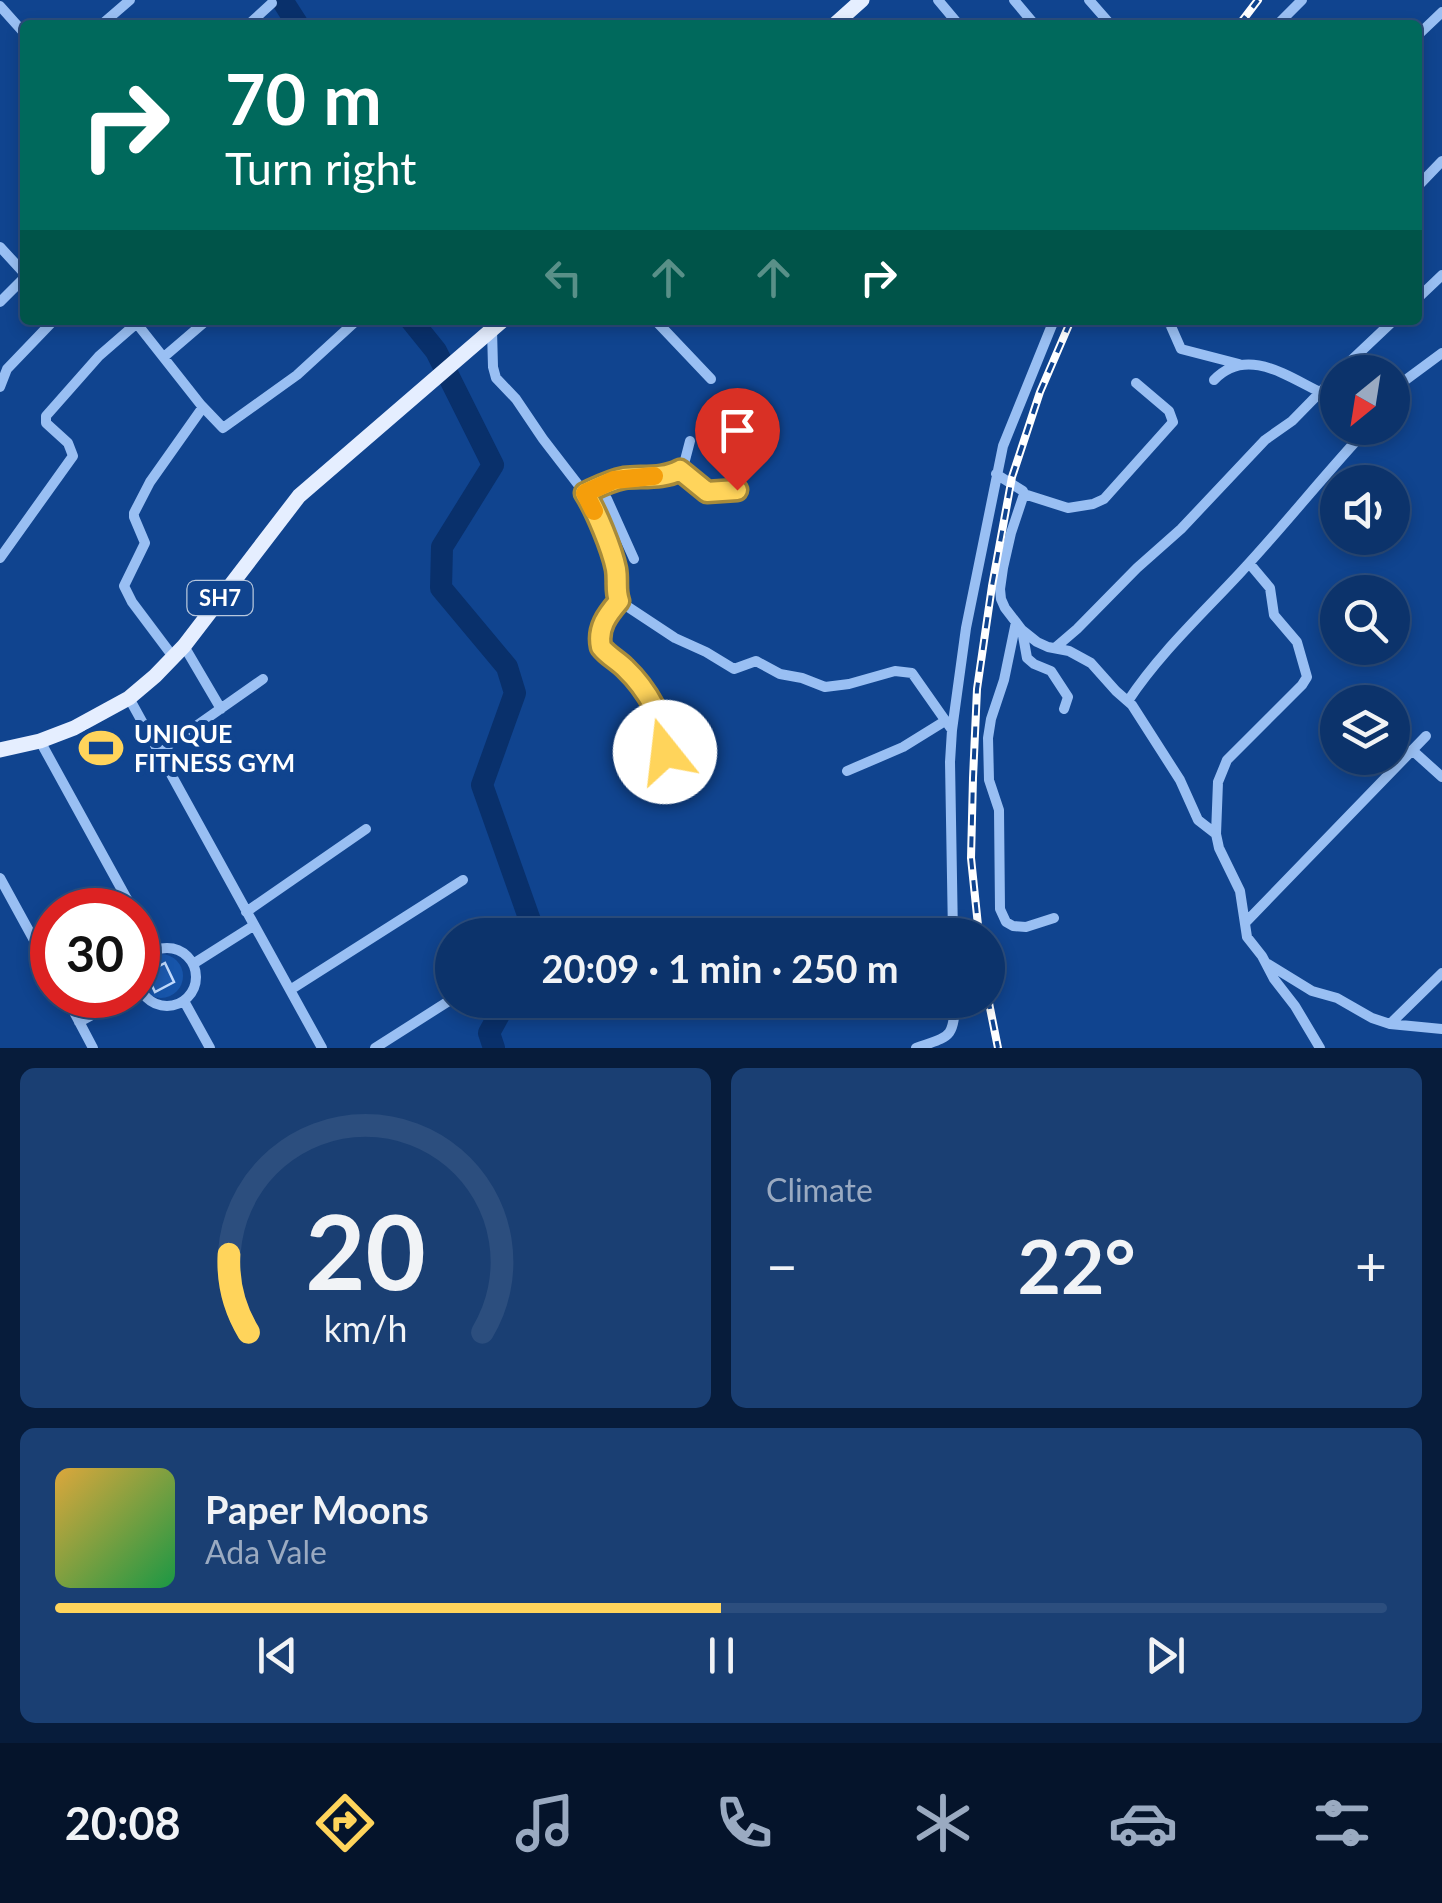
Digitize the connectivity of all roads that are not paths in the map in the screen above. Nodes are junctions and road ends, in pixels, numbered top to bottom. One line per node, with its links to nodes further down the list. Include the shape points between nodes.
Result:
1 (130, 0): 10 (street)
2 (862, 0): 12 (main road)
3 (938, 0): 13 (street)
4 (1014, 0): 14 (street)
5 (1089, 0): 15 (street)
6 (1302, 0): 16 (street)
7 (272, 2): 11 (street)
8 (0, 6): 17 (street)
9 (1442, 12): 18 (street)
10 (107, 20)
11 (253, 20)
12 (845, 20)
13 (955, 20)
14 (1032, 20)
15 (1106, 20)
16 (1283, 20)
17 (20, 28)
18 (1422, 32)
19 (1442, 160): 20 (street)
20 (1422, 182)
21 (0, 248): 22 (street)
22 (20, 270)
23 (1442, 276): 25 (street)
24 (20, 281): 26 (street)
25 (1422, 294)
26 (0, 302)
27 (49, 325): 45 (street, via 6,369)
28 (132, 325): 55 (street, via 46,416 73,456)
29 (139, 325): 39 (street)
30 (202, 325): 39 (street)
31 (352, 325): 47 (street, via 228,426)
32 (497, 325): 52 (street, via 496,378); 61 (main road, SH7, via 288,508)
33 (660, 325): 42 (street)
34 (1052, 325): 51 (street)
35 (1170, 325): 40 (street, via 1181,349)
36 (1389, 325): 38 (street)
37 (1442, 353): 41 (street)
38 (1357, 355)
39 (165, 356): 47 (street)
40 (1240, 364): 43 (street); 46 (street, via 1278,371)
41 (1410, 377)
42 (711, 379)
43 (1214, 380)
44 (1136, 382): 54 (street, via 1173,422 1110,493 1068,508)
45 (0, 387)
46 (1320, 392): 60 (street)
47 (203, 407): 61 (street, via 134,513 145,543 124,586)
48 (690, 441): 50 (street)
49 (1353, 445): 57 (street)
50 (680, 470): 52 (street); 53 (street, via 707,492)
51 (996, 474): 54 (street); 67 (street)
52 (590, 490): 56 (street, via 607,499); 58 (street)
53 (737, 490)
54 (1024, 494): 59 (street, via 1000,588)
55 (0, 558)
56 (634, 559)
57 (1248, 563): 64 (street, via 1164,652); 77 (street, via 1270,588 1276,620 1298,642 1307,677 1228,760 1218,782)
58 (619, 601): 67 (street, via 734,670 759,662 825,686 894,670 912,674); 74 (street, via 599,642 639,684 662,725 666,745)
59 (1019, 626): 60 (street); 66 (street, via 1027,658 1054,674 1068,697); 83 (street, via 988,738 988,780 1000,810 1000,909 1019,928)
60 (1056, 647): 64 (street, via 1091,663)
61 (180, 652): 63 (main road, SH7); 65 (street)
62 (263, 678): 65 (street)
63 (129, 698): 69 (main road, SH7); 72 (street)
64 (1128, 702): 77 (street, via 1198,820)
65 (222, 709): 72 (street)
66 (1064, 710)
67 (949, 726): 73 (street); 82 (street)
68 (1426, 736): 71 (street)
69 (40, 741): 70 (main road, SH7); 80 (street)
70 (0, 750)
71 (1412, 750): 75 (street); 84 (street)
72 (160, 752): 81 (street)
73 (847, 771)
74 (653, 776)
75 (1442, 778)
76 (366, 829): 81 (street)
77 (1216, 834): 84 (street, via 1240,891)
78 (0, 878): 86 (street)
79 (462, 880): 91 (street)
80 (120, 888)
81 (246, 912): 85 (street)
82 (953, 918)
83 (1054, 918)
84 (1245, 923): 88 (street)
85 (254, 926): 89 (street); 91 (street)
86 (30, 933)
87 (160, 949): 89 (street, via 180,951)
88 (1267, 963): 99 (street, via 1318,994); 106 (street)
89 (193, 964): 92 (street, via 194,988)
90 (1442, 973): 99 (street)
91 (290, 990): 103 (street)
92 (184, 1001): 93 (street); 102 (street)
93 (160, 1005)
94 (435, 1010): 104 (street)
95 (77, 1018): 98 (street)
96 (86, 1018): 98 (street)
97 (954, 1018): 105 (street, via 945,1037)
98 (79, 1022): 101 (street)
99 (1390, 1024): 100 (street)
100 (1442, 1030)
101 (94, 1048)
102 (210, 1048)
103 (322, 1048)
104 (375, 1048)
105 (916, 1048)
106 (1320, 1048)

